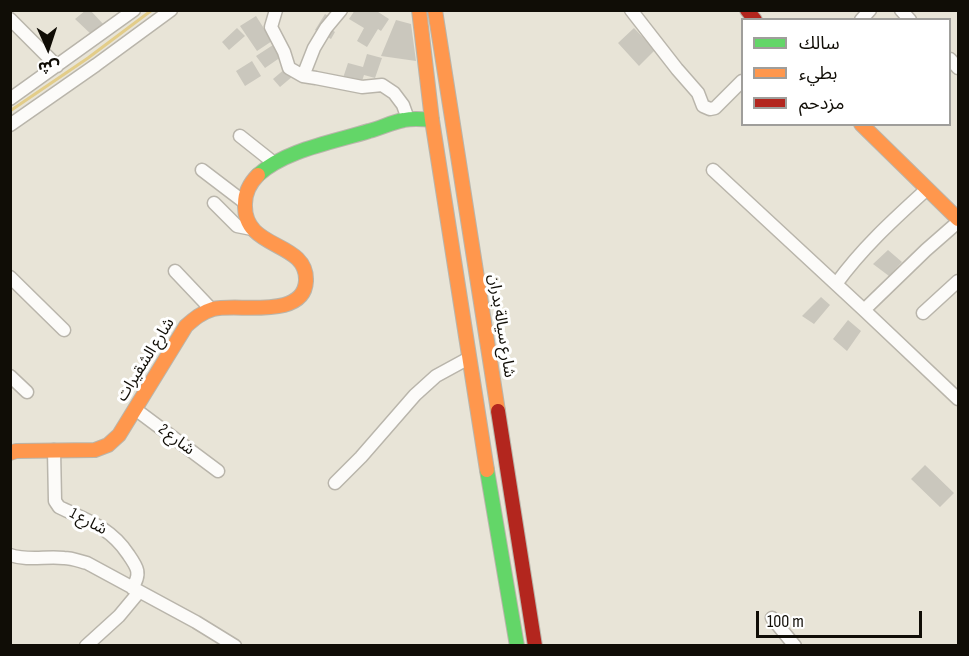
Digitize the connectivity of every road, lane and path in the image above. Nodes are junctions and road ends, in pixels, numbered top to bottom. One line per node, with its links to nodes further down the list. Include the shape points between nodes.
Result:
1 (134, 10): 9 (street)
2 (171, 10): 12 (street, via 96,65)
3 (276, 10): 10 (street, via 271,27 289,68)
4 (340, 10): 10 (street, via 314,48)
5 (419, 10): 14 (main road)
6 (435, 10): 37 (main road, شارع سيالة بدران)
7 (630, 10): 11 (street, via 698,93 703,106 715,108)
8 (10, 19): 9 (street)
9 (57, 66): 12 (street)
10 (303, 76): 13 (street, via 362,87 382,85 404,105)
11 (741, 82)
12 (16, 105): 15 (street)
13 (408, 119): 14 (main road); 18 (main road)
14 (432, 120): 34 (main road)
15 (10, 124)
16 (863, 126): 21 (main road)
17 (240, 136): 18 (street)
18 (274, 163): 22 (main road, via 254,178)
19 (202, 170): 22 (street)
20 (713, 170): 29 (street)
21 (927, 189): 24 (main road); 29 (street, via 882,229)
22 (244, 202): 25 (main road)
23 (214, 203): 25 (street, via 237,226)
24 (958, 218): 31 (street)
25 (252, 229): 30 (main road, via 301,260 306,284 300,296 291,304 278,307)
26 (175, 271): 30 (street)
27 (10, 276): 33 (street)
28 (958, 282): 32 (street)
29 (836, 284): 31 (street)
30 (211, 309): 40 (main road, شارع الشقيرات, via 186,326)
31 (864, 310): 38 (street)
32 (923, 313)
33 (64, 330)
34 (469, 358): 39 (main road); 44 (street, via 435,376)
35 (10, 375): 36 (street)
36 (27, 392)
37 (495, 395): 39 (main road); 51 (main road, شارع سيالة بدران)
38 (958, 399)
39 (476, 404): 50 (main road)
40 (135, 409): 41 (main road, شارع الشقيرات, via 119,435 108,444 95,450); 43 (street, شارع 2)
41 (54, 450): 42 (main road, شارع الشقيرات); 46 (street, شارع 1, via 55,501 59,507 100,526 122,544 136,565)
42 (10, 453)
43 (218, 471)
44 (334, 483)
45 (10, 555): 46 (street, via 75,559)
46 (136, 590): 48 (street, via 119,615); 49 (street)
47 (772, 618): 52 (street)
48 (86, 645)
49 (235, 645)
50 (517, 645)
51 (535, 645)
52 (795, 645)

